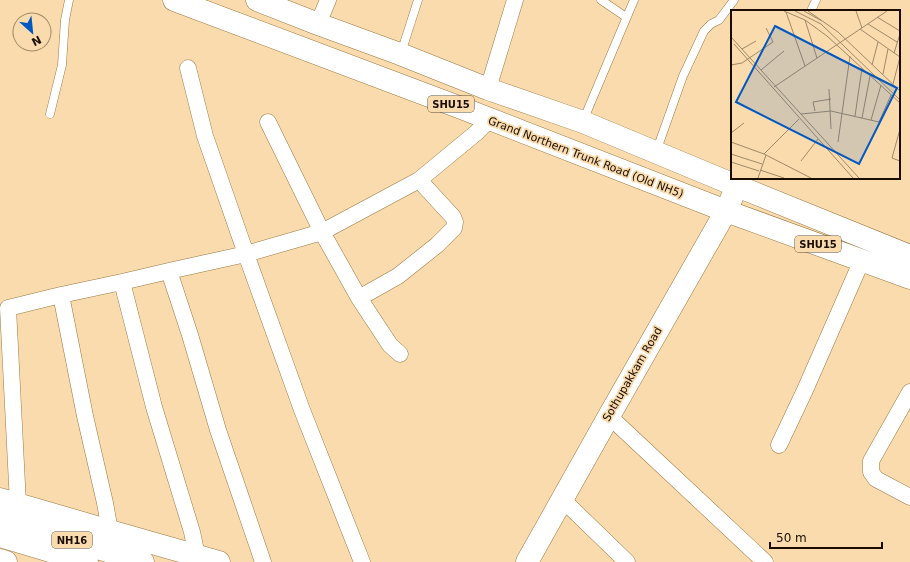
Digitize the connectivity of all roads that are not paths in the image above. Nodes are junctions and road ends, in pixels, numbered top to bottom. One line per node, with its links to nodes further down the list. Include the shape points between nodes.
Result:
1 (69, 0): 17 (lane, via 62,65)
2 (174, 0): 18 (main road, Grand Northern Trunk Road (Old NH5) / SHU15)
3 (257, 0): 13 (main road, SHU15)
4 (328, 0): 13 (street)
5 (418, 0): 14 (lane)
6 (515, 0): 16 (street)
7 (601, 0): 12 (lane)
8 (634, 0): 12 (lane)
9 (734, 0): 21 (lane, via 720,20 704,30 683,76)
10 (816, 0): 11 (lane)
11 (811, 10)
12 (626, 18): 20 (lane)
13 (318, 24): 14 (main road, SHU15)
14 (400, 54): 16 (main road, SHU15)
15 (188, 68): 26 (street, via 206,136)
16 (488, 89): 20 (main road, SHU15)
17 (50, 114)
18 (490, 119): 22 (street); 24 (main road, Grand Northern Trunk Road (Old NH5) / SHU15)
19 (268, 122): 25 (street)
20 (583, 122): 21 (main road, SHU15)
21 (656, 153): 23 (main road, SHU15)
22 (419, 180): 25 (street); 33 (street, via 453,217 454,228 398,276)
23 (739, 182): 24 (main road, Sothupakkam Road); 27 (main road, SHU15)
24 (726, 210): 28 (main road, Grand Northern Trunk Road (Old NH5) / SHU15); 36 (main road, Sothupakkam Road)
25 (322, 232): 26 (street); 33 (street)
26 (246, 254): 29 (street); 51 (street, via 302,410)
27 (910, 256)
28 (862, 260): 30 (main road, Grand Northern Trunk Road (Old NH5) / SHU15); 37 (street)
29 (169, 271): 31 (street); 50 (street, via 218,430)
30 (910, 278)
31 (122, 282): 32 (street); 44 (street, via 154,407)
32 (61, 295): 40 (street, via 8,308); 42 (street)
33 (359, 298): 34 (street, via 390,345)
34 (400, 354)
35 (910, 392): 38 (street, via 871,466 871,472 876,479)
36 (609, 416): 39 (main road, Sothupakkam Road); 54 (street)
37 (779, 445)
38 (910, 497)
39 (562, 499): 52 (main road, Sothupakkam Road); 53 (street)
40 (9, 502): 42 (main road)
41 (0, 518): 48 (main road, NH16)
42 (110, 532): 44 (main road)
43 (0, 536): 47 (main road, NH16)
44 (197, 556): 49 (main road)
45 (0, 560): 46 (main road)
46 (6, 562)
47 (86, 562)
48 (144, 562)
49 (219, 562)
50 (263, 562)
51 (362, 562)
52 (527, 562)
53 (626, 562)
54 (765, 562)

